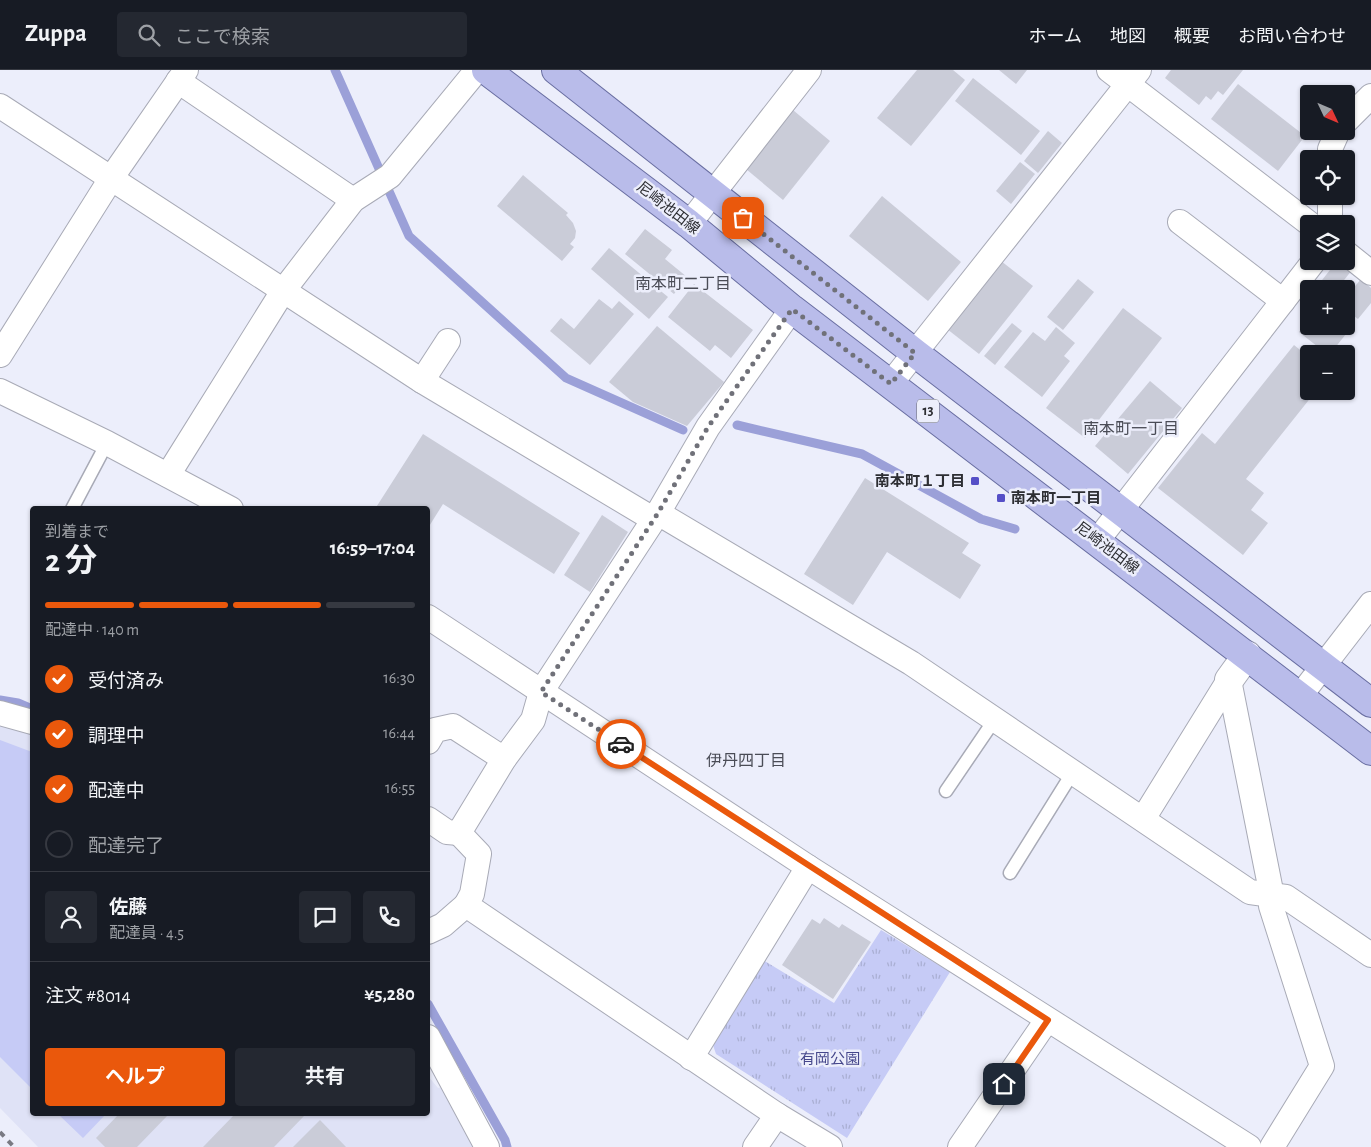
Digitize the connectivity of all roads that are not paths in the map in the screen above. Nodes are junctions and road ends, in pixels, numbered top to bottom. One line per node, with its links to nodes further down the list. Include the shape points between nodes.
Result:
1 (477, 70): 12 (street, via 390,176)
2 (486, 70): 15 (main road, 尼崎池田線 / 13)
3 (556, 70): 11 (main road, 13)
4 (809, 70): 11 (street)
5 (1125, 75): 13 (street); 23 (street)
6 (182, 76): 10 (street); 12 (street)
7 (1371, 96): 9 (street)
8 (0, 106): 10 (street)
9 (1355, 112)
10 (112, 177): 19 (street); 24 (street)
11 (712, 193): 15 (street); 23 (main road, 13)
12 (353, 200): 19 (street)
13 (1300, 216)
14 (1180, 222): 20 (street)
15 (689, 224): 21 (main road, 尼崎池田線 / 13)
16 (1355, 260): 18 (street)
17 (1307, 270): 20 (street)
18 (1371, 273)
19 (283, 291): 25 (street); 29 (street)
20 (1283, 301): 32 (street)
21 (792, 309): 26 (main road, 尼崎池田線 / 13); 33 (street, via 708,427)
22 (448, 341): 25 (street)
23 (915, 353): 26 (street); 32 (main road, 13)
24 (0, 354)
25 (422, 380): 33 (street)
26 (891, 384): 34 (main road, 尼崎池田線 / 13)
27 (0, 391): 28 (street)
28 (107, 443): 29 (street); 30 (lane)
29 (168, 475): 31 (street)
30 (74, 506)
31 (225, 506)
32 (1121, 510): 34 (street); 38 (main road, 13)
33 (655, 516): 40 (street); 44 (street, via 911,663)
34 (1097, 541): 37 (main road, 尼崎池田線 / 13)
35 (1371, 604): 38 (street)
36 (430, 618): 40 (street)
37 (1247, 655): 39 (street); 41 (main road, 尼崎池田線 / 13)
38 (1323, 666): 41 (street); 42 (main road, 13)
39 (1229, 680): 51 (street); 56 (street)
40 (541, 692): 48 (street, via 533,720); 54 (street)
41 (1300, 696): 47 (main road, 尼崎池田線 / 13)
42 (1371, 703)
43 (0, 713): 45 (street)
44 (995, 719): 49 (street); 50 (lane)
45 (30, 721)
46 (430, 739): 48 (street, via 436,730 453,726)
47 (1371, 751)
48 (504, 760): 53 (street)
49 (1073, 772): 51 (street); 55 (lane)
50 (946, 792)
51 (1143, 819): 56 (street, via 1250,892)
52 (430, 820): 53 (street, via 447,832)
53 (459, 833): 57 (street, via 479,854 472,894)
54 (808, 867): 60 (street); 62 (street)
55 (1010, 873)
56 (1272, 896): 59 (street, via 1286,897); 69 (street, via 1271,906 1322,1066)
57 (466, 905): 58 (street, via 443,925); 62 (street)
58 (430, 931)
59 (1371, 955)
60 (1048, 1020): 67 (street); 68 (street)
61 (430, 1041): 64 (street)
62 (691, 1058): 63 (street)
63 (777, 1115): 65 (street); 66 (street)
64 (487, 1147)
65 (755, 1147)
66 (830, 1147)
67 (960, 1147)
68 (1249, 1147)
69 (1272, 1147)

